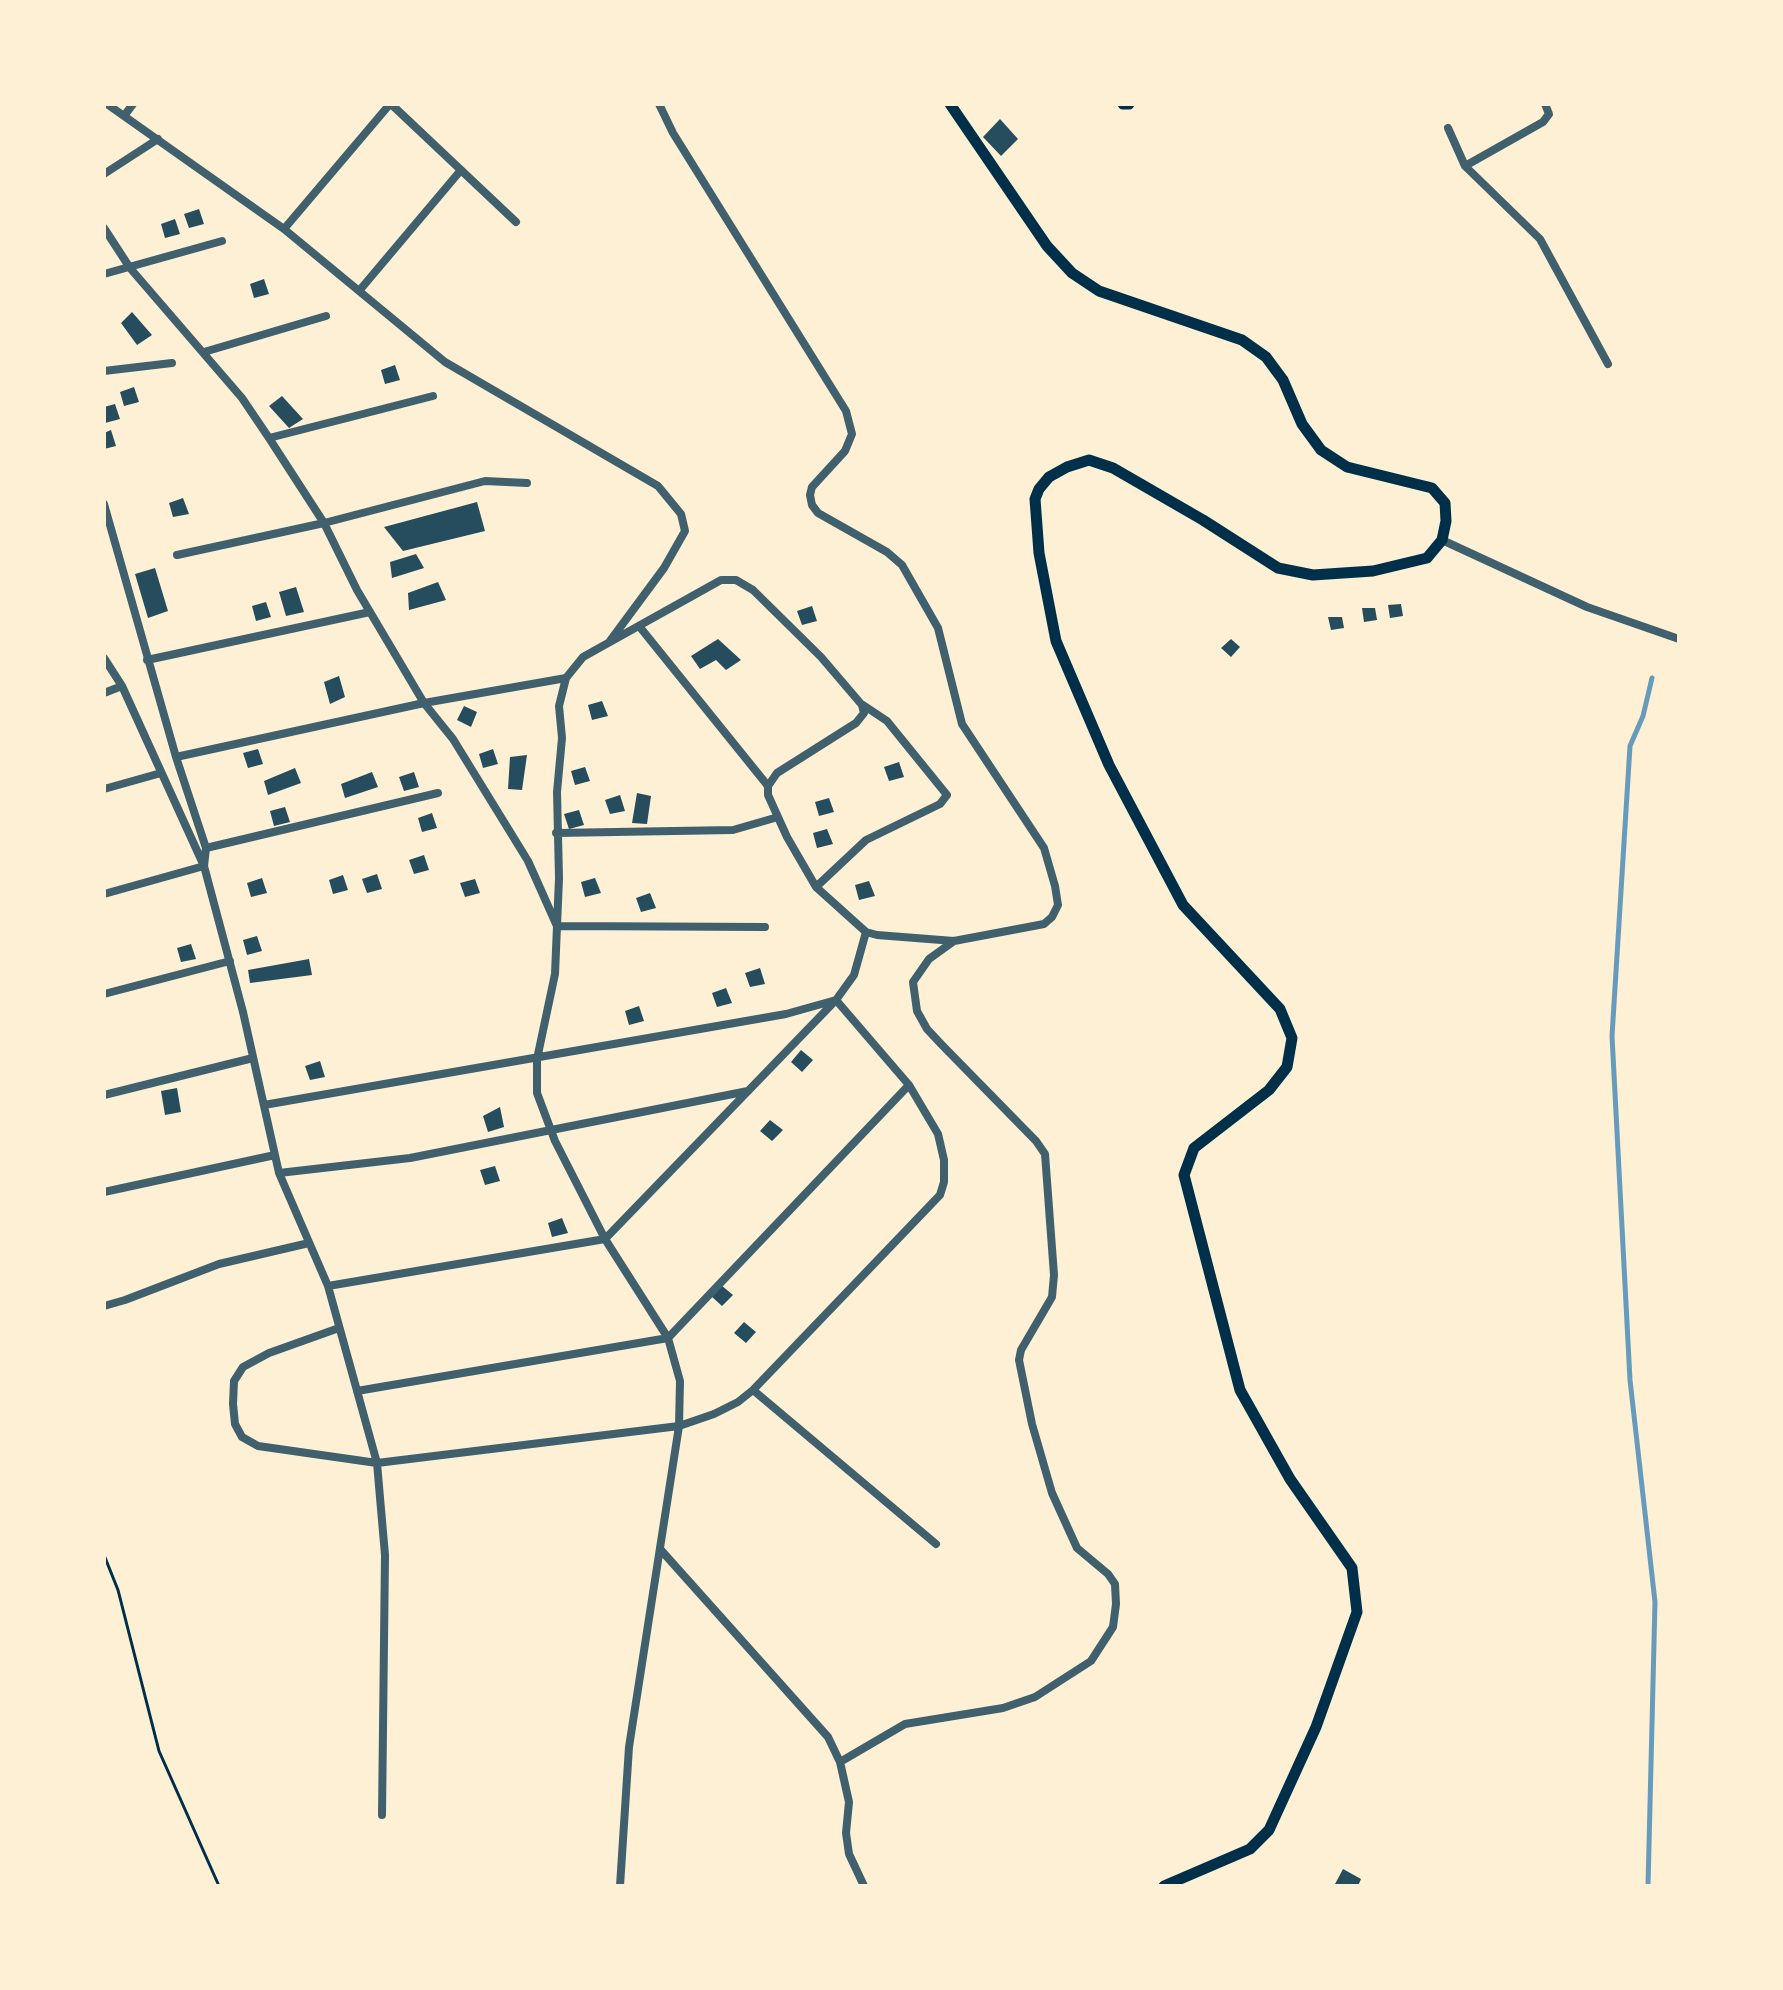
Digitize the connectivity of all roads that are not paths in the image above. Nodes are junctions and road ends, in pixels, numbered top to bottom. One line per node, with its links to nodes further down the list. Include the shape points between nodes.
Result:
1 (107, 104): 7 (street)
2 (133, 104): 7 (street)
3 (391, 104): 11 (street); 15 (street)
4 (659, 104): 57 (street, via 846,411 852,434 845,451 812,487 812,505 902,565 938,628 962,724 1044,848 1058,905 1052,917 1032,928)
5 (950, 104): 30 (main road, via 1047,246 1072,273 1099,291 1242,340 1266,357 1321,450 1347,467 1432,488 1445,503)
6 (1545, 104): 10 (street, via 1549,114 1543,122)
7 (124, 116): 9 (street)
8 (1448, 128): 10 (street)
9 (158, 139): 12 (street); 15 (street)
10 (1465, 166): 23 (street, via 1540,239)
11 (461, 170): 13 (street); 19 (street)
12 (104, 174)
13 (516, 222)
14 (104, 228): 17 (street)
15 (284, 229): 19 (street)
16 (222, 241): 17 (street)
17 (130, 268): 18 (street); 21 (street)
18 (104, 274)
19 (359, 291): 35 (street, via 445,362 658,486 681,514 685,531 679,545)
20 (326, 316): 21 (street)
21 (204, 352): 26 (street)
22 (172, 363): 24 (street)
23 (1608, 364)
24 (104, 371)
25 (433, 396): 26 (street)
26 (269, 438): 29 (street)
27 (527, 483): 29 (street, via 485,481)
28 (104, 504): 37 (street)
29 (324, 523): 31 (street); 32 (street)
30 (1442, 540): 34 (street, via 1587,607); 87 (main road, via 1427,558 1373,571 1313,575 1278,568 1113,468 1089,460 1049,477 1035,499 1056,641 1109,765 1183,905 1280,1009 1292,1038 1287,1067 1269,1090 1194,1148 1184,1175 1240,1390 1290,1479 1352,1568 1357,1612 1316,1727 1269,1830 1250,1849)
31 (177, 555)
32 (370, 612): 37 (street); 41 (street)
33 (639, 626): 35 (street); 42 (street, via 721,580 736,580 776,612); 45 (street)
34 (1679, 639)
35 (608, 644): 38 (street, via 583,657)
36 (104, 658): 39 (street)
37 (147, 660): 43 (street)
38 (566, 678): 41 (street); 49 (street, via 559,706)
39 (122, 686): 40 (street); 44 (street)
40 (104, 693)
41 (424, 703): 43 (street); 54 (street, via 453,739 528,861)
42 (862, 705): 45 (street, via 862,719 777,773); 52 (street, via 887,721 947,795 940,804 866,840)
43 (176, 757): 50 (street)
44 (161, 773): 46 (street); 51 (street)
45 (768, 786): 48 (street)
46 (104, 789)
47 (438, 793): 50 (street)
48 (778, 817): 49 (street, via 733,830); 52 (street)
49 (556, 833): 54 (street)
50 (206, 848): 51 (street)
51 (204, 866): 53 (street); 58 (street)
52 (816, 887): 56 (street)
53 (104, 894)
54 (557, 926): 55 (street); 62 (street, via 555,974)
55 (765, 927)
56 (866, 932): 57 (street); 60 (street, via 854,975)
57 (954, 941): 83 (street, via 929,959 913,982 917,1011 942,1045 1045,1154 1052,1297 1019,1360 1052,1493 1077,1548 1115,1584 1113,1627 1091,1661 1035,1697 1003,1708 905,1724)
58 (230, 961): 59 (street); 61 (street)
59 (104, 994)
60 (836, 1000): 62 (street, via 786,1014); 63 (street); 64 (street)
61 (253, 1058): 65 (street); 66 (street)
62 (537, 1059): 66 (street); 67 (street, via 537,1093)
63 (909, 1085): 76 (street); 77 (street, via 938,1134 944,1160 940,1195)
64 (748, 1091): 67 (street); 71 (street)
65 (104, 1095)
66 (264, 1105): 68 (street)
67 (552, 1130): 69 (street, via 410,1158); 71 (street)
68 (275, 1155): 69 (street); 70 (street)
69 (279, 1173): 72 (street)
70 (104, 1192)
71 (605, 1239): 73 (street); 76 (street)
72 (309, 1243): 73 (street); 74 (street, via 219,1264)
73 (328, 1286): 75 (street)
74 (104, 1306)
75 (339, 1328): 78 (street); 80 (street, via 243,1367 234,1381 235,1424 242,1437 258,1446)
76 (668, 1338): 78 (street); 79 (street, via 680,1381)
77 (753, 1390): 79 (street, via 714,1414); 81 (street)
78 (357, 1391): 80 (street)
79 (679, 1426): 80 (street); 82 (street)
80 (377, 1463): 84 (street, via 385,1555)
81 (936, 1544)
82 (660, 1549): 83 (street, via 828,1737); 85 (street, via 629,1747)
83 (840, 1762): 86 (street, via 849,1802 849,1854)
84 (382, 1815)
85 (620, 1886)
86 (864, 1886)
87 (1164, 1886)

